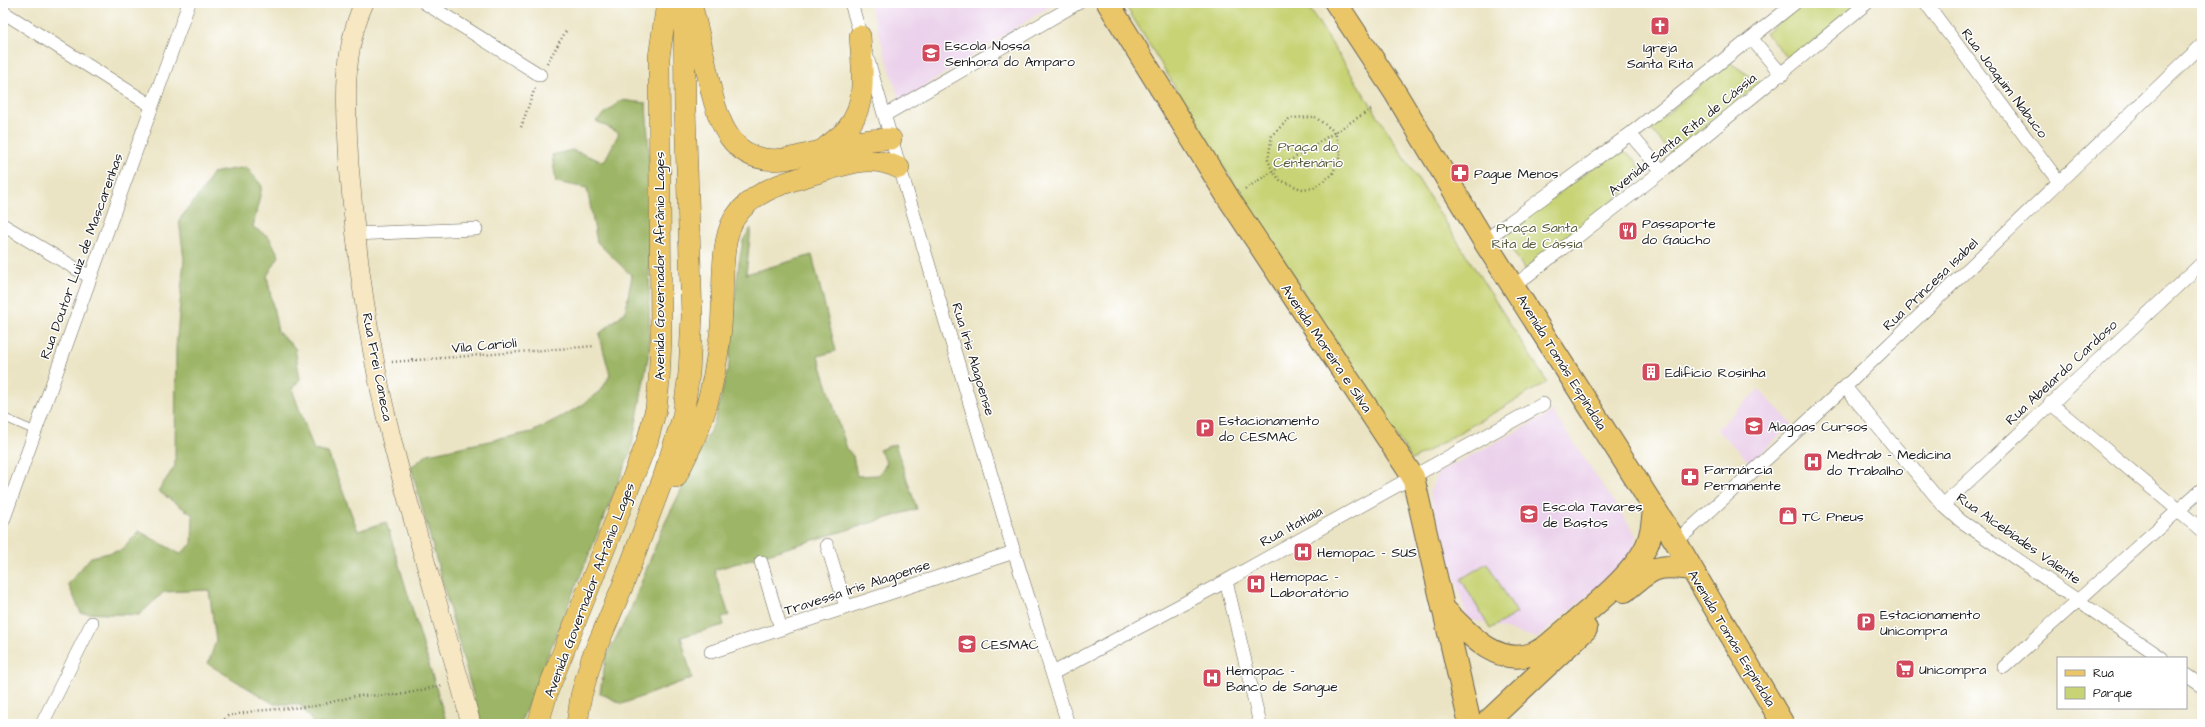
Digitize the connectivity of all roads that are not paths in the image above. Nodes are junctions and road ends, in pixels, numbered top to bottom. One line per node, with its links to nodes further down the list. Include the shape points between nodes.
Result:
1 (189, 3): 22 (street, Rua Doutor Luiz de Mascarenhas)
2 (364, 3): 32 (street, Rua Frei Caneca, via 357,18 348,57 346,106)
3 (425, 3): 20 (street)
4 (658, 3): 19 (main road)
5 (666, 3): 19 (main road, Avenida Governador Afrânio Lages)
6 (684, 3): 48 (main road, Avenida Governador Afrânio Lages, via 692,317 689,373 683,417)
7 (691, 3): 26 (main road, via 719,119 737,145 750,155 767,161 796,158)
8 (851, 3): 16 (street, Rua Íris Alagoense)
9 (1078, 3): 23 (street)
10 (1108, 3): 42 (highway, Avenida Moreira e Silva, via 1229,199)
11 (1336, 3): 33 (highway, Avenida Tomás Espíndola, via 1396,94)
12 (1795, 3): 17 (street)
13 (1867, 3): 21 (street, Avenida Santa Rita de Cássia)
14 (1926, 3): 29 (street, Rua Joaquim Nabuco)
15 (3, 12): 22 (street)
16 (860, 36): 23 (street, Rua Íris Alagoense); 26 (main road, via 863,81 858,111 847,129)
17 (1752, 39): 21 (street); 24 (street)
18 (2202, 45): 29 (street, Rua Princesa Isabel)
19 (659, 57): 71 (main road, Avenida Governador Afrânio Lages, via 661,339 656,409 644,449 548,690)
20 (540, 75)
21 (1782, 75): 28 (street, Avenida Santa Rita de Cássia)
22 (152, 106): 35 (street, Rua Doutor Luiz de Mascarenhas)
23 (885, 115): 25 (street, Rua Íris Alagoense)
24 (1630, 134): 28 (street); 33 (street)
25 (891, 139): 26 (main road, via 858,141); 27 (street, Rua Íris Alagoense)
26 (824, 149)
27 (898, 168): 48 (main road, via 888,163 868,160 851,162 787,182 760,192 744,206 734,220 726,245 720,335 706,408 677,477); 52 (street, Rua Íris Alagoense, via 956,350)
28 (1662, 172): 36 (street, Avenida Santa Rita de Cássia)
29 (2059, 182): 37 (street, Rua Princesa Isabel)
30 (3, 225): 35 (street)
31 (476, 228): 32 (street)
32 (354, 234): 70 (street, Rua Frei Caneca, via 393,445)
33 (1484, 241): 36 (highway, Avenida Tomás Espíndola)
34 (2202, 263): 38 (street, Rua Abelardo Cardoso)
35 (90, 277): 41 (street, Rua Doutor Luiz de Mascarenhas)
36 (1514, 286): 45 (highway, Avenida Tomás Espíndola)
37 (1845, 387): 44 (street, Rua Alcebíades Valente); 50 (street, Rua Princesa Isabel)
38 (2050, 403): 44 (street, Rua Abelardo Cardoso); 46 (street)
39 (1543, 404): 42 (street, Rua Itatiaia)
40 (3, 416): 41 (lane)
41 (35, 431): 47 (street, Rua Doutor Luiz de Mascarenhas)
42 (1413, 477): 55 (street, Rua Itatiaia); 58 (highway, Avenida Moreira e Silva)
43 (2202, 489): 46 (street)
44 (1943, 505): 56 (street, Rua Alcebíades Valente, via 1961,521)
45 (1654, 508): 50 (highway, Avenida Tomás Espíndola); 62 (highway, via 1652,531 1647,546 1636,564 1560,635 1532,654 1514,657)
46 (2179, 510): 49 (street); 56 (street)
47 (3, 521)
48 (647, 523): 72 (main road, Avenida Governador Afrânio Lages, via 592,658 581,696)
49 (2202, 530)
50 (1676, 542): 54 (highway, Avenida Tomás Espíndola)
51 (827, 545): 57 (street)
52 (1014, 552): 57 (street, Travessa Íris Alagoense); 65 (street, Rua Íris Alagoense)
53 (761, 562): 60 (street)
54 (1692, 569): 68 (highway, via 1663,566 1642,577 1619,596 1557,659); 77 (highway, Avenida Tomás Espíndola)
55 (1226, 582): 65 (street, Rua Itatiaia); 74 (street)
56 (2079, 600): 63 (street, Rua Alcebíades Valente); 64 (street)
57 (846, 607): 60 (street, Travessa Íris Alagoense)
58 (1443, 608): 62 (highway, via 1468,633); 75 (highway, Avenida Moreira e Silva)
59 (92, 623): 69 (street)
60 (781, 629): 61 (street, Travessa Íris Alagoense)
61 (711, 652)
62 (1494, 652): 68 (highway, via 1512,672)
63 (2161, 657)
64 (2004, 667)
65 (1053, 673): 73 (street, Rua Íris Alagoense)
66 (2187, 676): 67 (street)
67 (2202, 686)
68 (1516, 693): 76 (highway)
69 (42, 724)
70 (471, 724)
71 (538, 724)
72 (577, 724)
73 (1068, 724)
74 (1260, 724)
75 (1470, 724)
76 (1485, 724)
77 (1783, 724)

